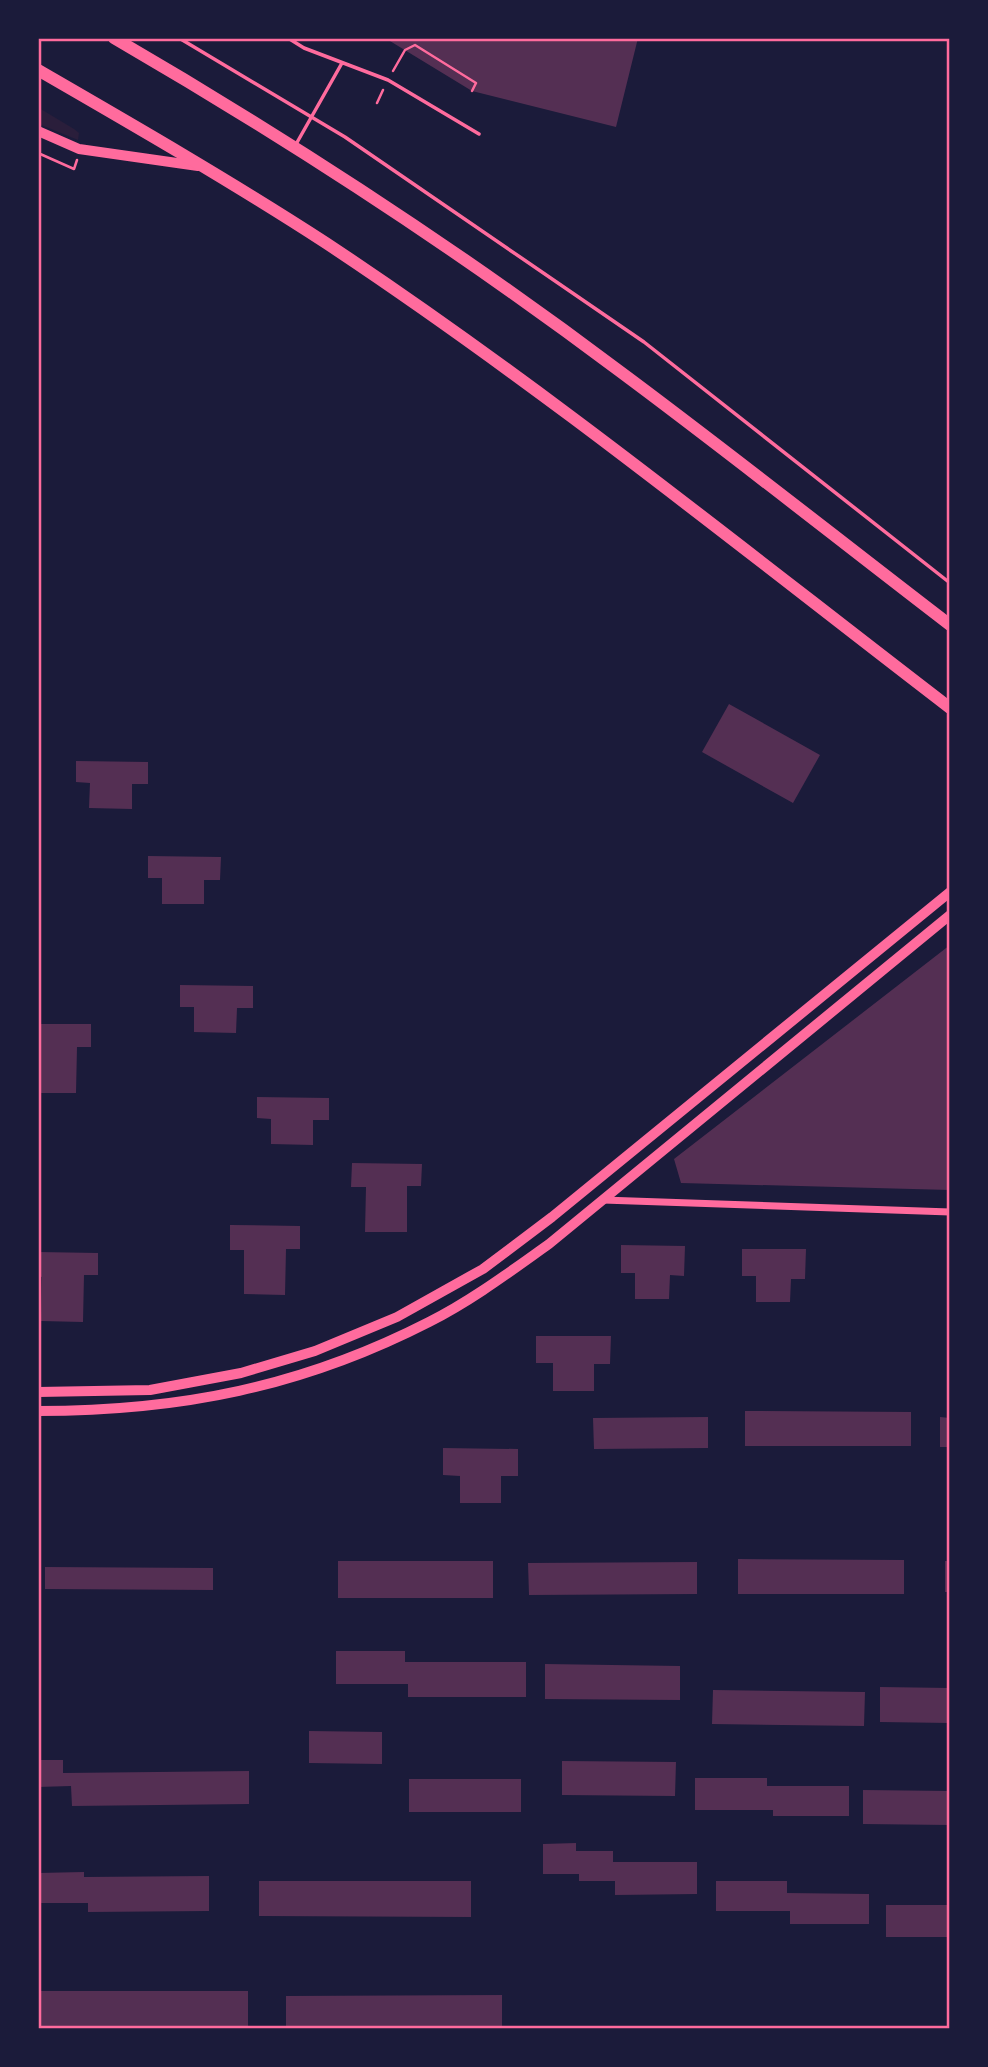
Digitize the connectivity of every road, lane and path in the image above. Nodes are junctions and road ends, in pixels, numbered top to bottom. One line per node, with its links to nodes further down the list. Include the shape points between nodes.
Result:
1 (114, 38): 12 (main road)
2 (178, 38): 9 (lane)
3 (288, 38): 4 (lane)
4 (342, 63): 6 (lane); 9 (lane)
5 (38, 70): 15 (main road)
6 (388, 79): 7 (path, via 404,50 415,45 476,83); 8 (path); 11 (lane)
7 (472, 91)
8 (377, 103)
9 (312, 118): 12 (lane); 16 (lane, via 644,342)
10 (38, 131): 13 (street)
11 (479, 134)
12 (294, 148): 17 (main road, via 425,233 617,369)
13 (79, 149): 14 (path, via 74,169); 15 (street)
14 (38, 153)
15 (204, 167): 18 (main road, via 326,244 553,402)
16 (950, 583)
17 (950, 625)
18 (950, 708)
19 (950, 892): 23 (street, via 552,1217 483,1269 397,1317 315,1351 241,1373 150,1390)
20 (950, 915): 21 (street)
21 (603, 1200): 22 (street); 24 (street, via 550,1244 440,1316 286,1381 137,1409)
22 (950, 1212)
23 (38, 1392)
24 (38, 1411)

